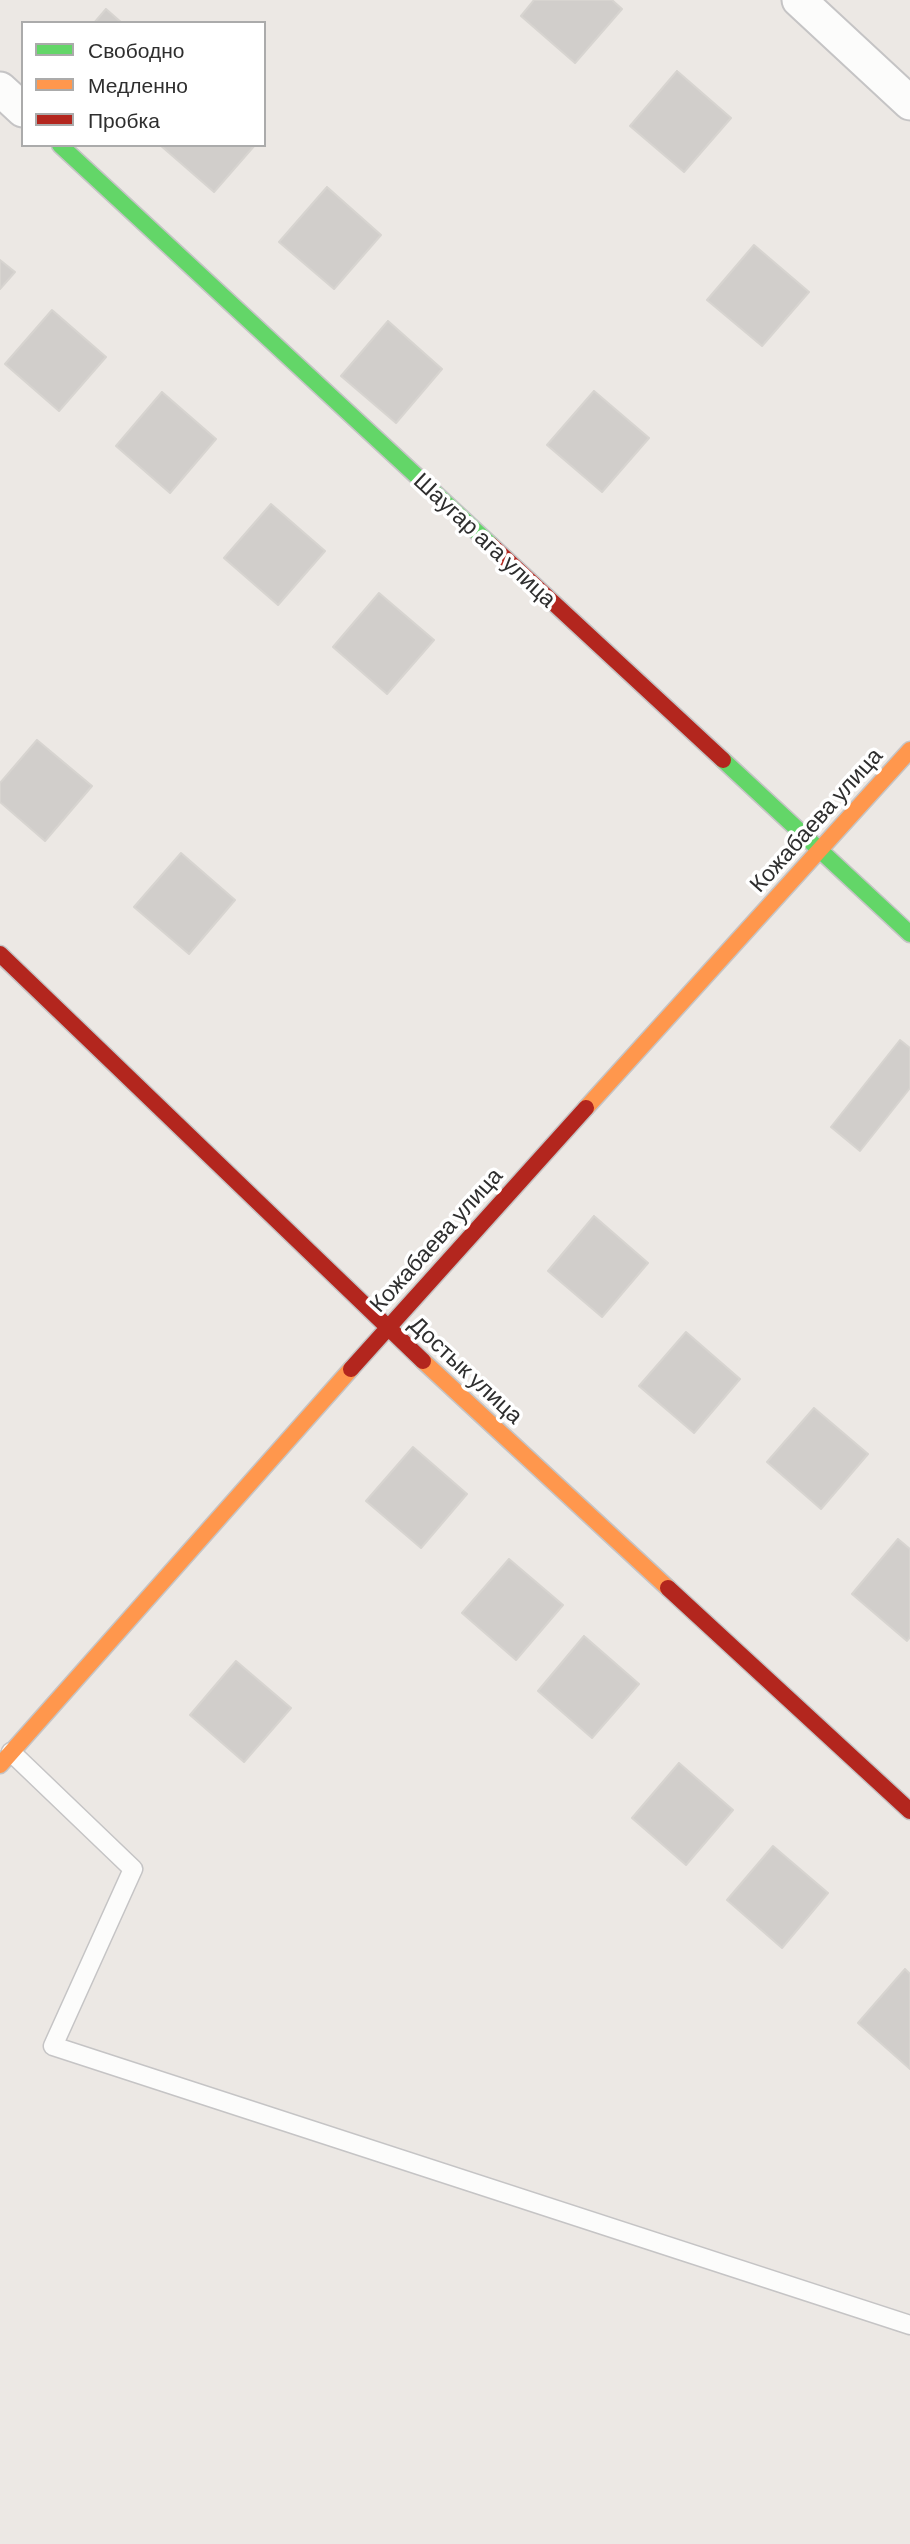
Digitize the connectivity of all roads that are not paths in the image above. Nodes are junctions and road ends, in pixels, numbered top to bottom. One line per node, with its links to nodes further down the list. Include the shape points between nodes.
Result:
1 (799, 0): 3 (street)
2 (0, 89): 4 (street)
3 (910, 103)
4 (21, 108)
5 (62, 147): 7 (street, Шаугар ага улица)
6 (910, 750): 7 (street, Кожабаева улица)
7 (820, 850): 8 (street, Шаугар ага улица); 10 (street, Кожабаева улица)
8 (910, 934)
9 (0, 954): 10 (street, Достык улица)
10 (387, 1328): 11 (street, Кожабаева улица); 12 (street, Достык улица)
11 (4, 1753): 13 (lane, via 133,1869 53,2046)
12 (910, 1811)
13 (910, 2325)

